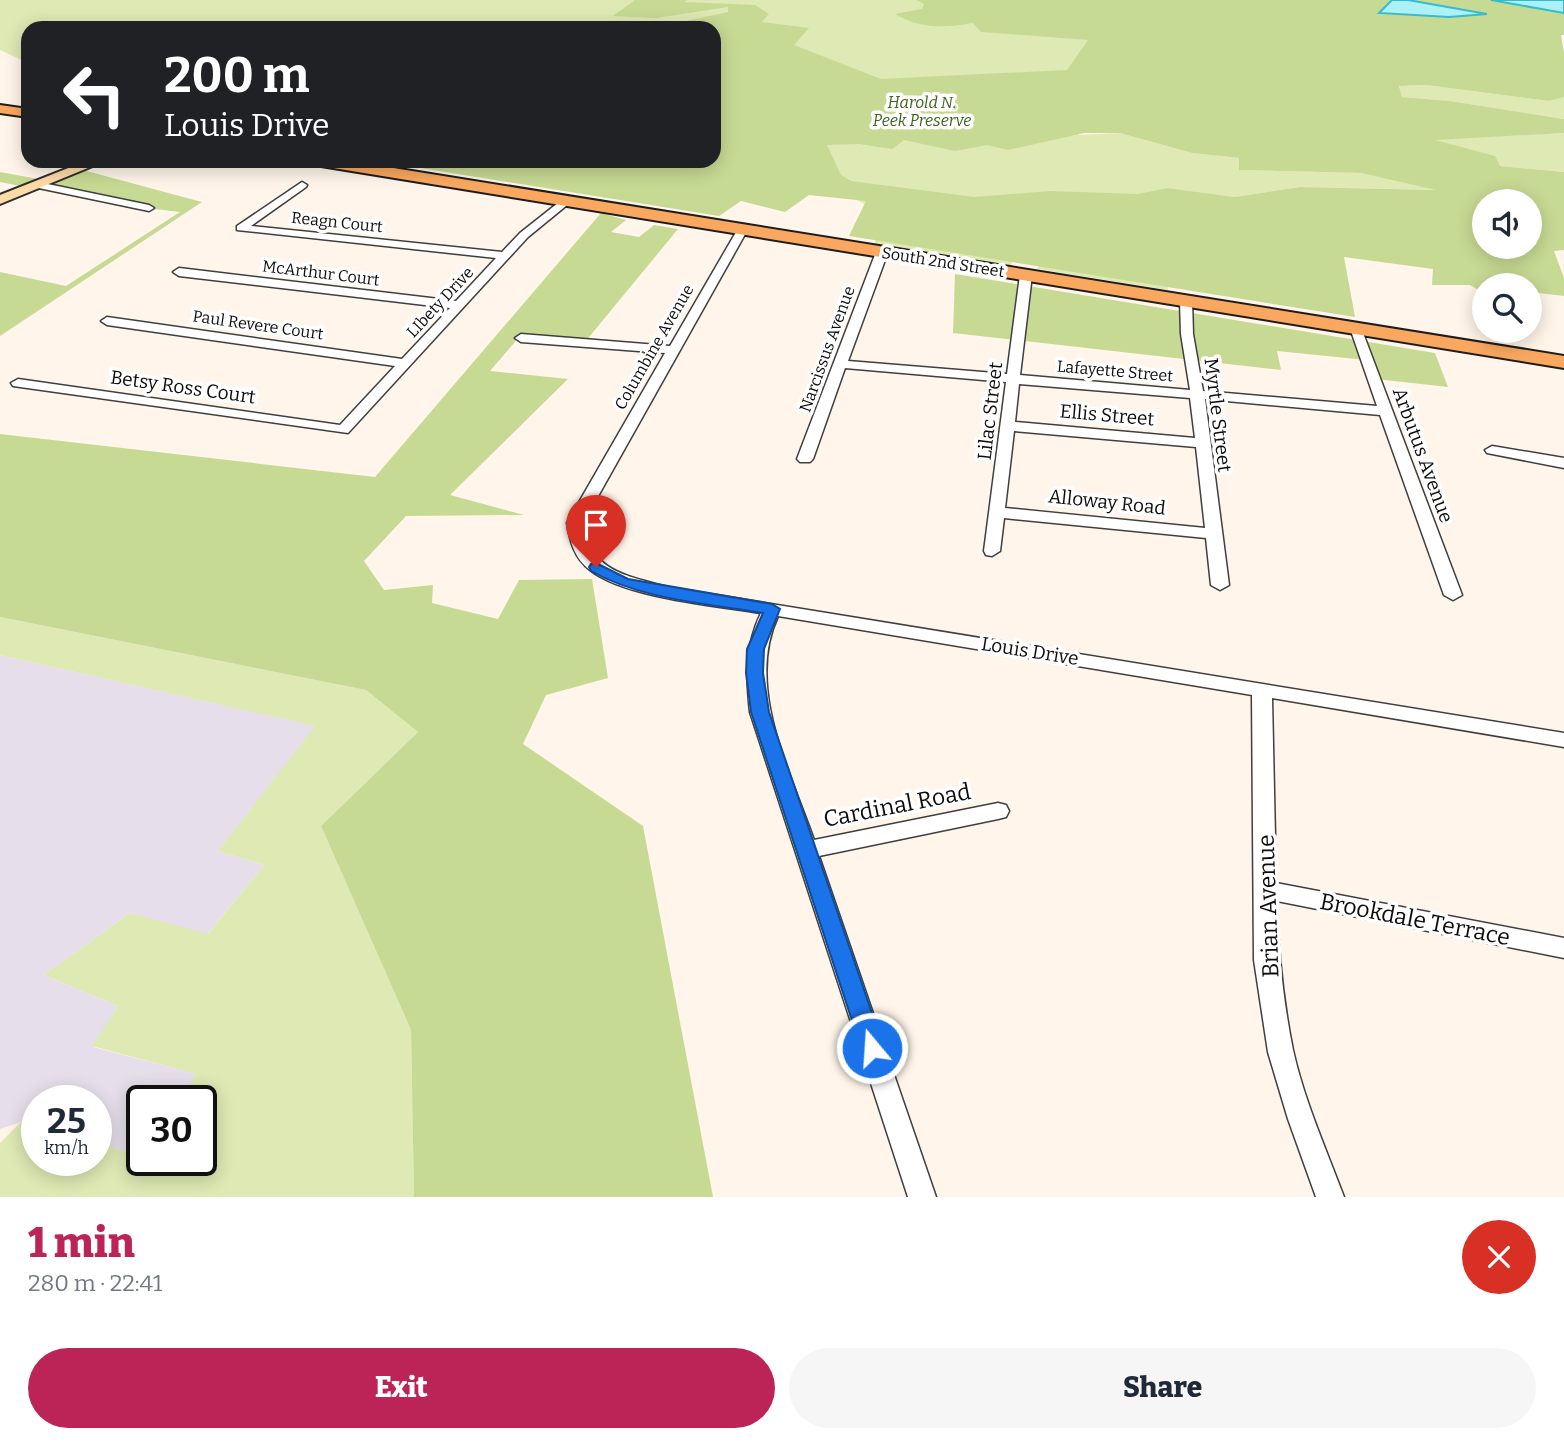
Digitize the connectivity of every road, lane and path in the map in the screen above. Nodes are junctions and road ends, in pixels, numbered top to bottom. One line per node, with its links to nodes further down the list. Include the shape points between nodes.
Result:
1 (0, 109): 2 (main road)
2 (21, 112)
3 (80, 168): 5 (main road)
4 (364, 168): 8 (main road, South 2nd Street)
5 (38, 185): 7 (main road); 9 (street)
6 (302, 185): 12 (street, Reagn Court, via 241,228)
7 (0, 200)
8 (567, 201): 10 (main road, South 2nd Street); 12 (street, LIbety Drive)
9 (149, 208)
10 (743, 229): 11 (main road, South 2nd Street); 20 (street, Columbine Avenue)
11 (881, 252): 14 (main road, South 2nd Street); 23 (street, Narcissus Avenue)
12 (505, 256): 16 (street, LIbety Drive)
13 (179, 272): 16 (street, McArthur Court)
14 (1026, 275): 15 (main road, South 2nd Street); 24 (street, Lilac Street)
15 (1186, 301): 18 (main road, South 2nd Street); 26 (street, Myrtle Street)
16 (459, 305): 22 (street, LIbety Drive)
17 (107, 321): 22 (street, Paul Revere Court)
18 (1356, 328): 21 (main road, South 2nd Street); 27 (street, Arbutus Avenue)
19 (521, 338): 20 (street)
20 (673, 349): 34 (street, Columbine Avenue)
21 (1564, 362)
22 (405, 363): 29 (street, LIbety Drive)
23 (840, 363): 24 (street, Lafayette Street); 32 (street, Narcissus Avenue)
24 (1013, 380): 26 (street, Lafayette Street); 28 (street, Lilac Street)
25 (18, 383): 29 (street, Betsy Ross Court)
26 (1197, 395): 27 (street, Lafayette Street); 30 (street, Myrtle Street)
27 (1387, 411): 39 (street, Arbutus Avenue)
28 (1007, 426): 30 (street, Ellis Street); 35 (street, Lilac Street)
29 (343, 430)
30 (1202, 443): 36 (street, Myrtle Street)
31 (1492, 450): 33 (street)
32 (806, 459)
33 (1564, 463)
34 (596, 482): 40 (street, Louis Drive, via 575,523 575,540 596,567 623,582)
35 (997, 512): 36 (street, Alloway Road); 37 (street, Lilac Street)
36 (1213, 534): 38 (street, Myrtle Street)
37 (992, 551)
38 (1220, 584)
39 (1453, 594)
40 (772, 609): 41 (street, Louis Drive); 44 (street, via 756,649 760,712)
41 (1262, 689): 42 (street, Louis Drive); 45 (street, Brian Avenue)
42 (1564, 740)
43 (998, 811): 44 (street, Cardinal Road)
44 (807, 850): 47 (street)
45 (1266, 890): 46 (street, Brookdale Terrace); 48 (street, Brian Avenue, via 1266,960 1281,1052)
46 (1564, 948)
47 (922, 1197)
48 (1330, 1197)

